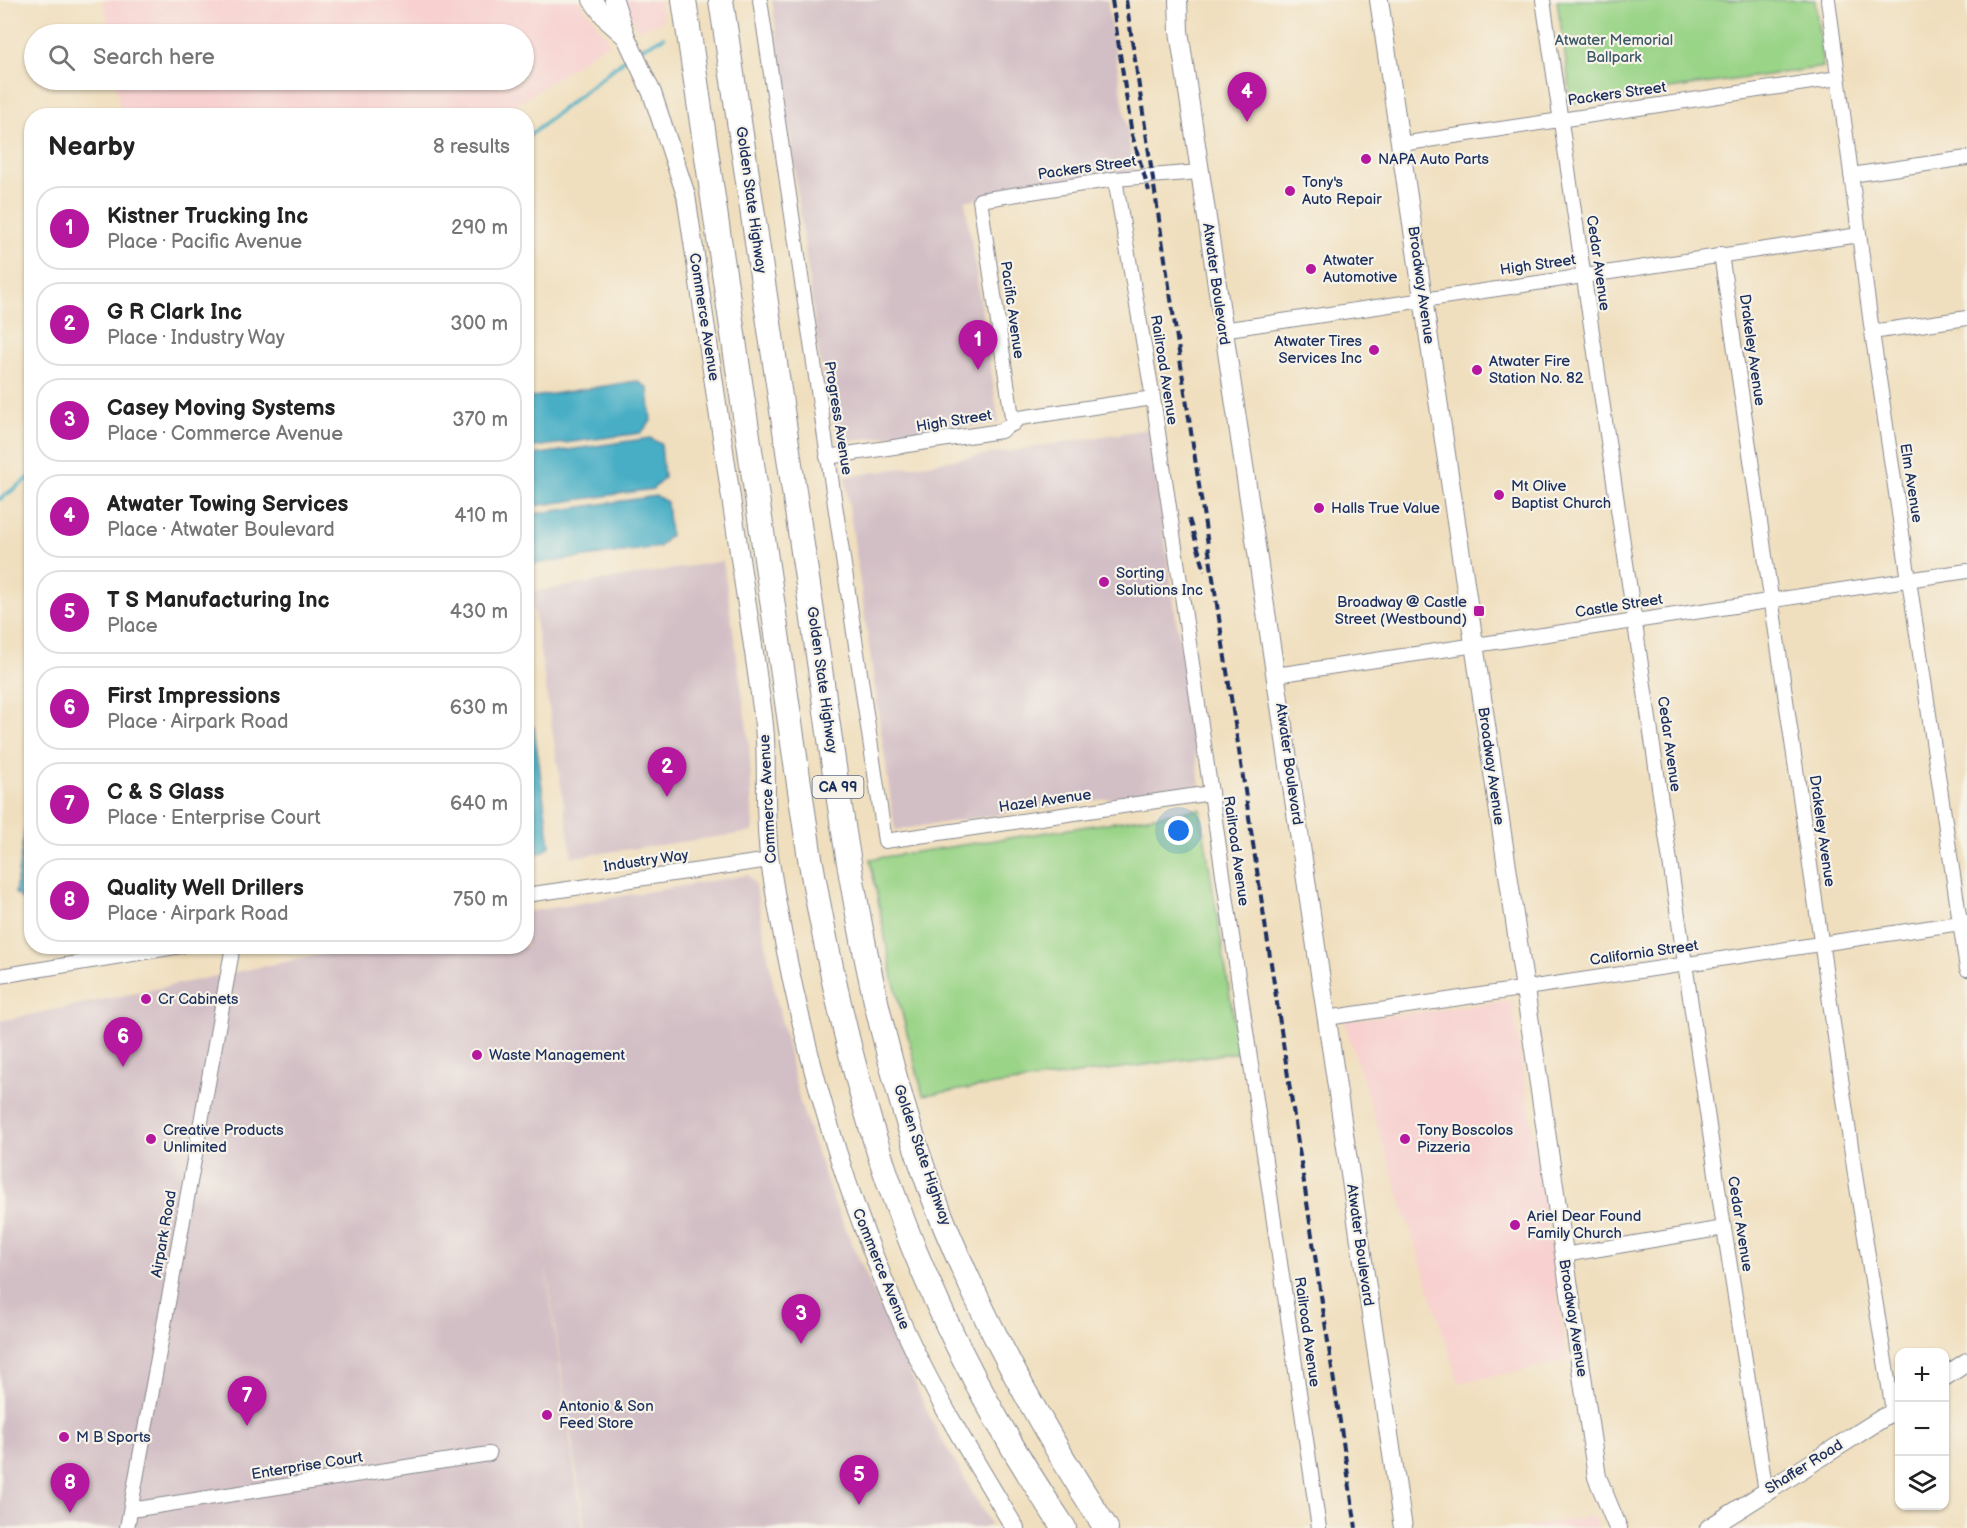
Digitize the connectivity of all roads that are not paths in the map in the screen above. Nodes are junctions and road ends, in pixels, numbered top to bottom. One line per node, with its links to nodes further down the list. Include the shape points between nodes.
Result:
1 (592, 0): 10 (street, Commerce Avenue)
2 (614, 0): 10 (street, Commerce Avenue)
3 (684, 0): 59 (highway, CA 99, via 809,852 853,1063 882,1163 919,1258 972,1372 1033,1483)
4 (721, 0): 60 (highway, Golden State Highway / CA 99, via 855,901 884,1034 930,1186 962,1265 1044,1429)
5 (760, 0): 28 (street, Progress Avenue)
6 (1179, 0): 15 (street, Atwater Boulevard, via 1179,31)
7 (1379, 0): 13 (street, Broadway Avenue)
8 (1543, 0): 12 (street, Cedar Avenue)
9 (1828, 0): 11 (street, Elm Avenue)
10 (626, 37): 37 (street, Commerce Avenue, via 642,69 686,195 765,735)
11 (1838, 78): 12 (street, Packers Street); 16 (street, Elm Avenue)
12 (1560, 119): 13 (street, Packers Street); 21 (street, Cedar Avenue)
13 (1401, 144): 22 (street, Broadway Avenue)
14 (1967, 158): 16 (street)
15 (1199, 172): 17 (street, Packers Street); 24 (street, Atwater Boulevard)
16 (1851, 175): 19 (street, Elm Avenue)
17 (1115, 179): 18 (street, Packers Street); 26 (street, Railroad Avenue)
18 (980, 200): 27 (street, Pacific Avenue)
19 (1859, 235): 20 (street, High Street); 25 (street, Elm Avenue)
20 (1721, 254): 21 (street, High Street); 31 (street, Drakeley Avenue)
21 (1583, 276): 22 (street, High Street); 32 (street, Cedar Avenue)
22 (1423, 299): 24 (street, High Street); 33 (street, Broadway Avenue)
23 (1967, 318): 25 (street)
24 (1222, 330): 34 (street, Atwater Boulevard)
25 (1872, 332): 30 (street, Elm Avenue)
26 (1153, 398): 27 (street, High Street, via 1020,418); 35 (street, Railroad Avenue)
27 (1013, 424): 28 (street, High Street, via 1001,431)
28 (827, 457): 36 (street, Progress Avenue)
29 (1967, 571): 30 (street, Castle Street)
30 (1910, 580): 31 (street, Castle Street); 39 (street, Elm Avenue)
31 (1771, 600): 32 (street, Castle Street); 40 (street, Drakeley Avenue)
32 (1634, 620): 33 (street, Castle Street); 43 (street, Cedar Avenue)
33 (1473, 645): 34 (street, Castle Street); 46 (street, Broadway Avenue)
34 (1276, 675): 47 (street, Atwater Boulevard)
35 (1211, 793): 36 (street, Hazel Avenue); 61 (street, Railroad Avenue)
36 (885, 841)
37 (770, 860): 38 (street, Industry Way); 58 (street, Commerce Avenue, via 797,1008 822,1104 851,1192 904,1328 966,1447)
38 (534, 894)
39 (1964, 922): 40 (street, California Street); 44 (street, Elm Avenue)
40 (1822, 944): 43 (street, California Street); 52 (street, Drakeley Avenue)
41 (133, 954): 45 (street)
42 (232, 954): 56 (street, Airpark Road)
43 (1684, 964): 46 (street, California Street); 48 (street, Cedar Avenue)
44 (1967, 969)
45 (0, 976)
46 (1524, 987): 47 (street, California Street); 49 (street, Broadway Avenue)
47 (1327, 1018): 62 (street, Atwater Boulevard)
48 (1724, 1228): 49 (street); 55 (street, Cedar Avenue)
49 (1564, 1255): 63 (street, Broadway Avenue, via 1597,1477)
50 (1967, 1362): 51 (street)
51 (1949, 1374)
52 (1895, 1403)
53 (1895, 1410): 55 (street, Shaffer Road)
54 (489, 1454): 56 (street, Enterprise Court)
55 (1766, 1492): 64 (street, Shaffer Road)
56 (130, 1510): 57 (street, Airpark Road)
57 (127, 1528)
58 (1015, 1528)
59 (1064, 1528)
60 (1106, 1528)
61 (1319, 1528)
62 (1403, 1528)
63 (1617, 1528)
64 (1709, 1528)

